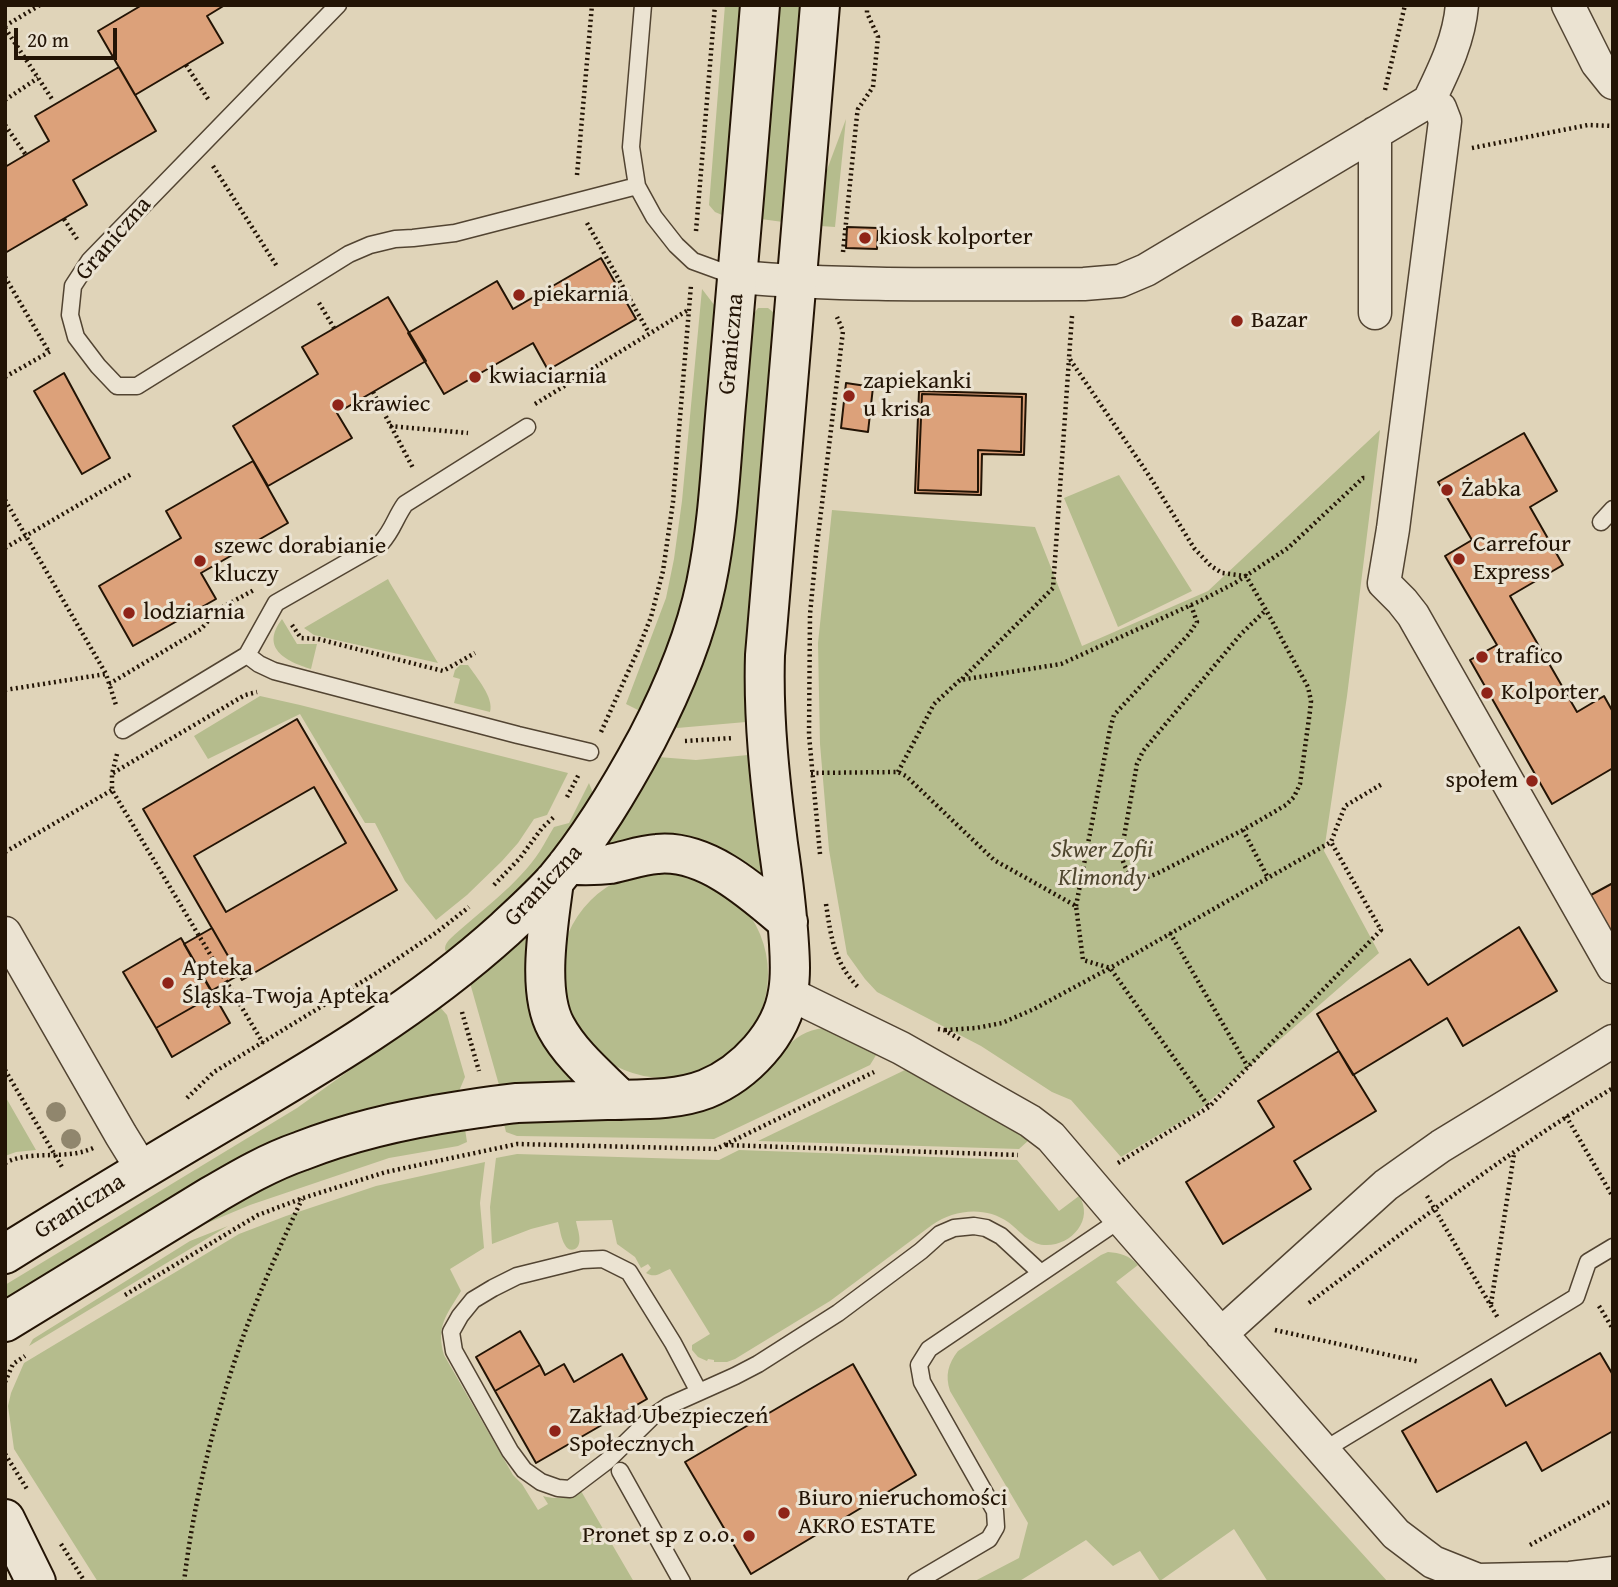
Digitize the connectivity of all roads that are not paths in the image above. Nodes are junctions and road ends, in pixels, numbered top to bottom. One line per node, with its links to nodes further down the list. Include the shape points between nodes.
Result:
1 (338, 5): 10 (lane, Graniczna, via 90,260 73,286 70,315 76,337 117,386 137,386 370,245 455,233)
2 (643, 5): 10 (lane, Graniczna, via 631,147)
3 (760, 5): 11 (street, Graniczna)
4 (820, 5): 12 (street)
5 (1462, 5): 8 (street, via 1450,57)
6 (1568, 5): 7 (street, via 1597,63)
7 (1613, 83)
8 (1429, 101): 9 (street); 23 (street, via 1440,107 1445,121 1384,583 1413,615)
9 (1375, 133): 12 (street, via 1146,270 1119,281); 13 (street)
10 (636, 186): 11 (lane, Graniczna, via 654,217 693,261)
11 (738, 278): 12 (street); 20 (street, Graniczna, via 706,586 681,664 651,732 602,818)
12 (796, 282): 21 (street, via 764,688)
13 (1375, 313)
14 (527, 427): 17 (lane, via 405,504 381,543 276,603)
15 (1613, 509): 16 (lane)
16 (1601, 522)
17 (247, 655): 18 (lane); 19 (lane, via 274,671)
18 (124, 730)
19 (590, 752)
20 (560, 873): 21 (street, via 658,853 685,856 750,890); 26 (street, via 545,975 550,1013 570,1049); 27 (street, Graniczna, via 484,948 414,1003 336,1055)
21 (788, 922): 24 (street)
22 (5, 933): 27 (street)
23 (1613, 967)
24 (788, 993): 26 (street, via 778,1022 739,1070 706,1089 659,1099); 28 (street, via 901,1048 1030,1121 1051,1137)
25 (1613, 1041): 33 (street, via 1410,1167)
26 (621, 1100): 32 (street, via 513,1104 429,1116 299,1151 211,1196)
27 (142, 1169): 30 (street, Graniczna)
28 (1121, 1219): 31 (lane); 33 (street)
29 (1613, 1247): 35 (lane, via 1588,1262 1576,1297)
30 (5, 1254)
31 (1041, 1273): 34 (lane, via 986,1228 954,1228 758,1364); 43 (lane, via 929,1349 919,1365 922,1382 995,1511 996,1527 989,1539)
32 (5, 1322)
33 (1221, 1334): 35 (street)
34 (699, 1392): 34 (lane, via 652,1417 570,1489 558,1488 524,1470 510,1451 454,1352 451,1332 472,1300 516,1276 603,1259 629,1272)
35 (1324, 1450): 39 (street, via 1396,1534 1433,1562 1478,1580)
36 (620, 1471): 42 (lane)
37 (5, 1519): 41 (street)
38 (5, 1569): 40 (street)
39 (1613, 1573)
40 (15, 1582)
41 (36, 1582)
42 (682, 1582)
43 (916, 1582)

